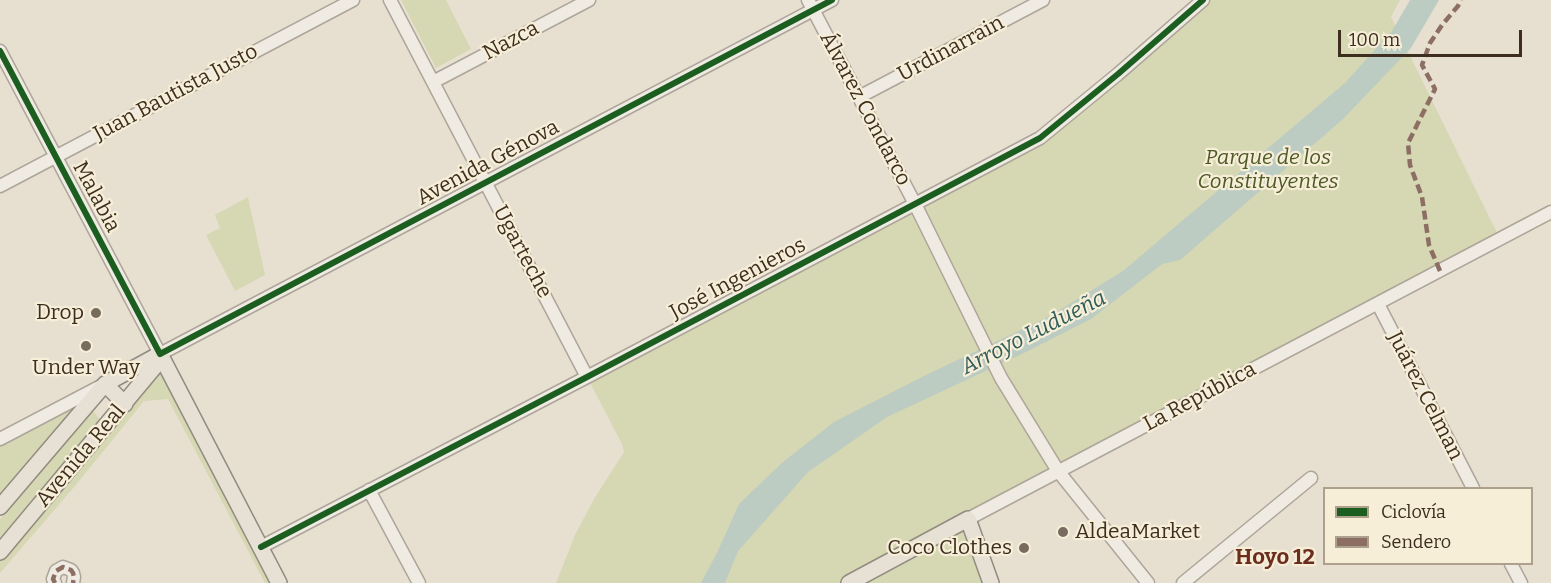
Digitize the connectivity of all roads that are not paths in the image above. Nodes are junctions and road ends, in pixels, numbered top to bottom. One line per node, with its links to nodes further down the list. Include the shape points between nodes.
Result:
1 (353, 0): 11 (street, Juan Bautista Justo)
2 (390, 0): 9 (street, Ugarteche)
3 (589, 0): 9 (street, Nazca)
4 (832, 0): 7 (street, Avenida Génova)
5 (1043, 0): 10 (street, Urdinarrain)
6 (1203, 0): 14 (street, José Ingenieros, via 1040,138)
7 (810, 5): 10 (street, Álvarez Condarco); 12 (street, Avenida Génova)
8 (0, 51): 11 (street, Malabia)
9 (433, 82): 12 (street, Ugarteche)
10 (859, 97): 14 (street, Álvarez Condarco)
11 (56, 156): 13 (street, Juan Bautista Justo); 17 (street, Malabia)
12 (486, 183): 17 (street, Avenida Génova); 18 (street, Ugarteche)
13 (0, 186)
14 (915, 204): 18 (street, José Ingenieros); 22 (street, Álvarez Condarco, via 1001,378)
15 (1550, 214): 16 (street, La República)
16 (1378, 304): 22 (street, La República); 24 (street, Juárez Celman)
17 (161, 356): 19 (main road, Avenida Génova); 20 (main road, Avenida Real); 28 (main road, Malabia)
18 (587, 377): 25 (street, José Ingenieros)
19 (105, 384): 20 (main road); 21 (street, Avenida Génova); 26 (main road, Avenida Real)
20 (125, 404): 29 (main road, Avenida Real)
21 (0, 439)
22 (1058, 471): 27 (street, La República); 37 (street, Álvarez Condarco)
23 (1311, 478): 38 (street)
24 (1472, 487)
25 (369, 490): 28 (street, José Ingenieros); 34 (street)
26 (0, 507)
27 (969, 519): 35 (main road, La República); 36 (main road)
28 (261, 547): 33 (main road, Malabia)
29 (0, 552)
30 (1512, 565): 39 (street)
31 (55, 583): 32 (street, via 56,571 63,567 73,573)
32 (73, 583)
33 (279, 583)
34 (419, 583)
35 (849, 583)
36 (991, 583)
37 (1148, 583)
38 (1183, 583)
39 (1521, 583)

